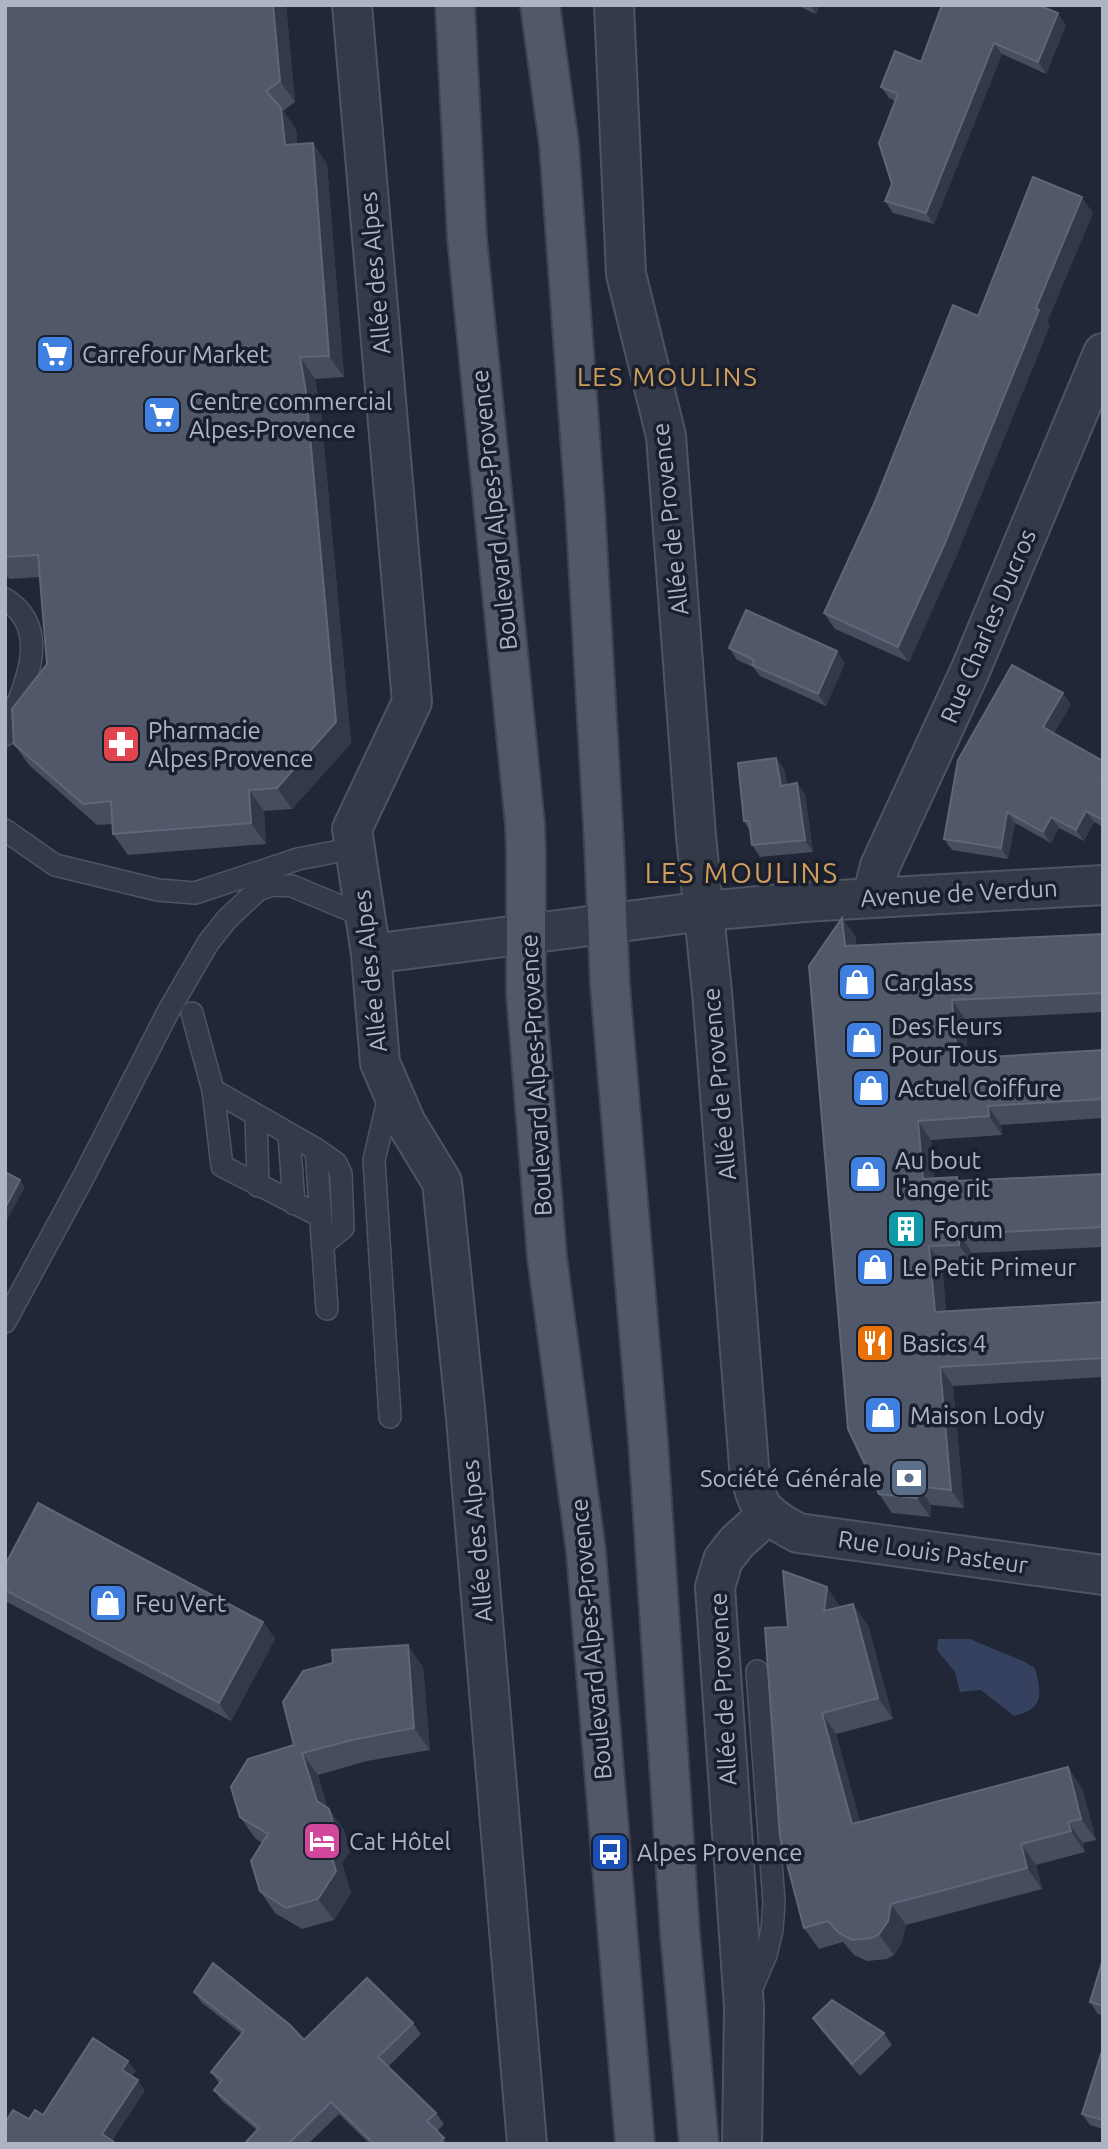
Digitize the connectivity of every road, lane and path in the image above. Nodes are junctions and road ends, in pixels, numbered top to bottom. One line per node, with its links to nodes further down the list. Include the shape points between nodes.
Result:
1 (352, 5): 9 (street, Allée des Alpes, via 412,702 352,828)
2 (455, 5): 15 (main road, Boulevard Alpes-Provence, via 467,238 525,825)
3 (540, 5): 14 (main road, via 559,144 585,506)
4 (614, 5): 12 (street, Allée de Provence, via 625,274 666,436)
5 (1103, 353): 11 (street, Rue Charles Ducros, via 971,671 880,866)
6 (5, 600): 7 (lane, via 16,606 31,631 32,663)
7 (5, 735)
8 (5, 830): 9 (lane, via 55,865 158,890 195,893 298,859)
9 (355, 848): 13 (street, Allée des Alpes)
10 (1103, 885): 11 (street, Avenue de Verdun)
11 (872, 897): 12 (street, Avenue de Verdun)
12 (705, 911): 14 (street, Avenue de Verdun); 30 (street, Allée de Provence, via 749,1466 754,1494)
13 (364, 916): 16 (street, Allée des Alpes); 28 (lane, via 292,886 272,885 258,890 227,919 169,1010)
14 (607, 924): 15 (street, Avenue de Verdun); 36 (main road)
15 (527, 934): 16 (street); 35 (main road, Boulevard Alpes-Provence, via 526,994 547,1257 586,1552)
16 (371, 954): 18 (street, Allée des Alpes, via 380,1063)
17 (192, 1013): 19 (lane)
18 (391, 1088): 29 (lane, via 374,1160); 34 (street, Allée des Alpes, via 406,1124 442,1182)
19 (213, 1090): 20 (lane); 23 (lane, via 222,1166)
20 (257, 1115): 21 (lane); 23 (lane)
21 (289, 1134): 22 (lane); 24 (lane)
22 (316, 1149): 25 (lane); 26 (lane, via 336,1163 341,1174 344,1228)
23 (258, 1185): 24 (lane)
24 (294, 1204): 25 (lane)
25 (320, 1216): 26 (lane)
26 (322, 1245): 27 (lane)
27 (327, 1309)
28 (5, 1322)
29 (390, 1417)
30 (768, 1514): 31 (street, Rue Louis Pasteur, via 798,1533); 33 (street, Allée de Provence, via 723,1560 715,1587)
31 (1103, 1575)
32 (757, 1671): 33 (lane, via 774,1902 766,1955)
33 (744, 2007): 37 (street, Allée de Provence)
34 (527, 2144)
35 (635, 2144)
36 (699, 2144)
37 (742, 2144)

